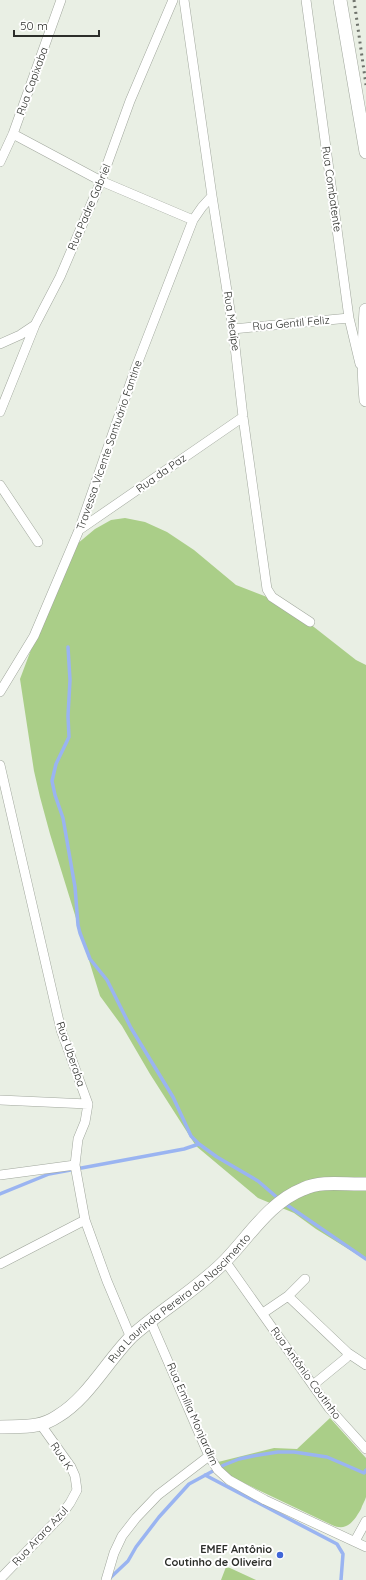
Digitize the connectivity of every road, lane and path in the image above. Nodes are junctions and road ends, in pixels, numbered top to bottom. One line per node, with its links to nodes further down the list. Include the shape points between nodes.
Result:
1 (61, 0): 6 (street, Rua Capixaba)
2 (173, 0): 9 (street, Rua Padre Gabriel, via 130,101)
3 (184, 0): 10 (street, Rua Meaípe)
4 (306, 0): 13 (street, Rua Combatente)
5 (340, 0): 7 (street)
6 (13, 134): 8 (street, Rua Capixaba); 9 (street)
7 (366, 152)
8 (0, 162)
9 (102, 181): 11 (street); 14 (street, Rua Padre Gabriel, via 60,278)
10 (212, 196): 11 (street, Travessa Vicente Santuário Fantine); 15 (street, Rua Meaípe)
11 (193, 220): 22 (street, Travessa Vicente Santuário Fantine, via 136,367)
12 (366, 310): 17 (street)
13 (349, 318): 15 (street, Rua Gentil Feliz); 17 (street, Rua Combatente)
14 (35, 325): 16 (street); 19 (street, Rua Padre Gabriel)
15 (233, 329): 20 (street, Rua Meaípe)
16 (0, 344)
17 (364, 377): 18 (street)
18 (366, 400)
19 (0, 412)
20 (243, 417): 22 (street, Rua da Paz); 24 (street, Rua Meaípe, via 267,589 272,597)
21 (0, 485): 23 (street)
22 (79, 530): 25 (street, Travessa Vicente Santuário Fantine, via 34,636)
23 (38, 542)
24 (310, 622)
25 (0, 692)
26 (0, 766): 28 (street, Rua Uberaba, via 61,1030)
27 (0, 1100): 28 (street)
28 (88, 1104): 29 (street, via 85,1122 78,1139)
29 (75, 1165): 30 (street); 32 (street)
30 (0, 1175)
31 (366, 1184): 33 (street, Rua Laurinda Pereira do Nascimento, via 318,1183 287,1196)
32 (85, 1220): 34 (street); 39 (street)
33 (225, 1261): 37 (street, Rua Antônio Coutinho); 38 (street, Rua Laurinda Pereira do Nascimento)
34 (0, 1264)
35 (305, 1279): 36 (street)
36 (288, 1296): 37 (street); 40 (street)
37 (263, 1313): 42 (street, Rua Antônio Coutinho)
38 (153, 1325): 39 (street, Rua Laurinda Pereira do Nascimento); 46 (street, Rua Emília Monjardim)
39 (131, 1338): 43 (street, Rua Laurinda Pereira do Nascimento, via 77,1401 59,1416)
40 (348, 1353): 41 (street); 42 (street, via 346,1358)
41 (366, 1365)
42 (313, 1385): 45 (street, Rua Antônio Coutinho, via 328,1408)
43 (40, 1425): 44 (street, Rua Laurinda Pereira do Nascimento); 47 (street, Rua K, via 71,1467)
44 (0, 1427)
45 (366, 1449)
46 (209, 1456): 49 (street, Rua Emília Monjardim, via 218,1470 229,1480 257,1496); 52 (street, via 158,1495 136,1518 122,1536)
47 (76, 1490): 51 (street, Rua Arara Azul, via 70,1504)
48 (366, 1521): 49 (street)
49 (355, 1541): 50 (street, Rua Emília Monjardim)
50 (366, 1547)
51 (0, 1579)
52 (106, 1580)

